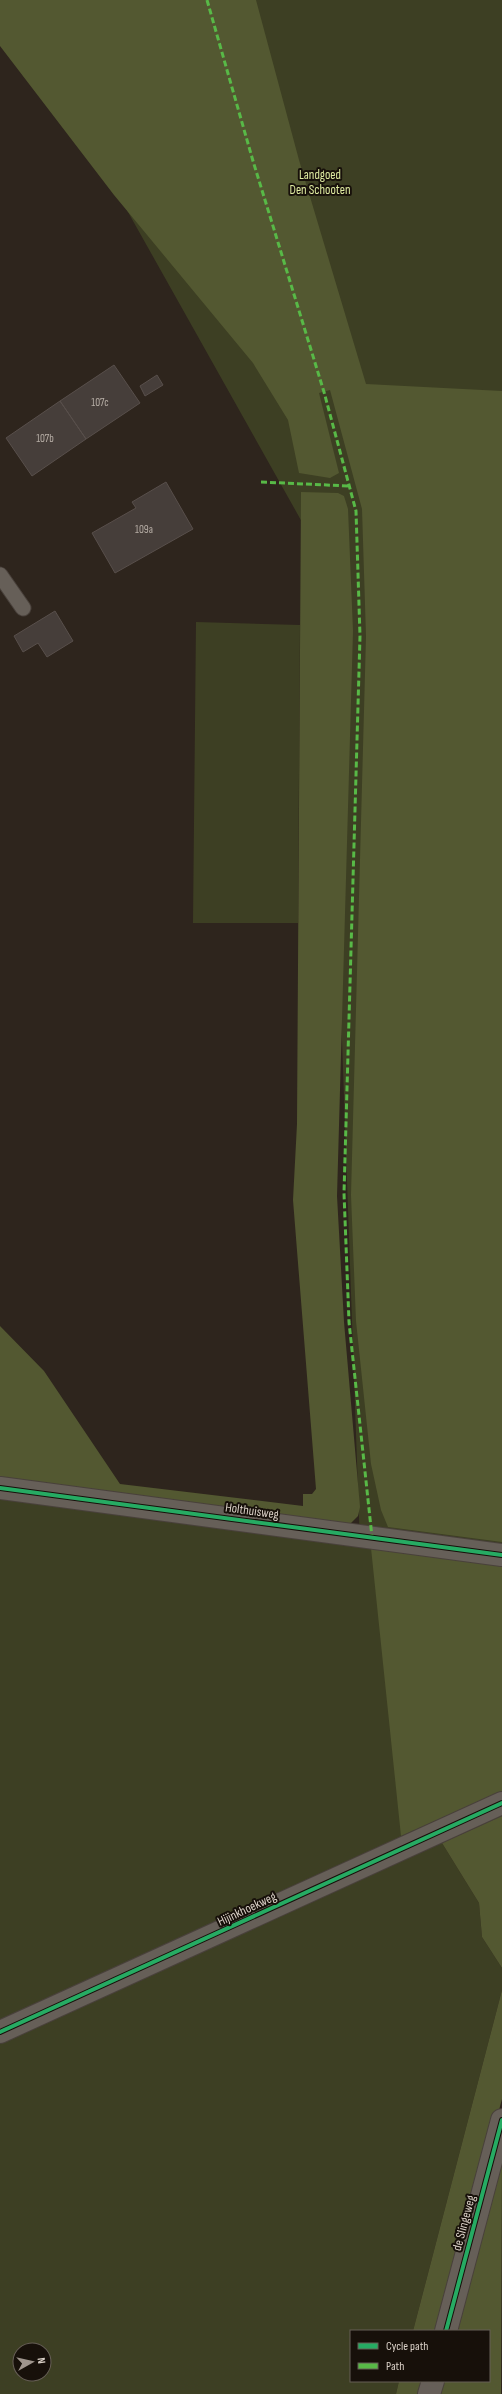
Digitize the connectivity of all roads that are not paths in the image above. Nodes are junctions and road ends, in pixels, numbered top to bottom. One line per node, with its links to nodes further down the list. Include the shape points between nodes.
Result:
1 (0, 575): 2 (lane)
2 (23, 608)
3 (0, 1488): 4 (street, Holthuisweg)
4 (502, 1555)
5 (502, 1804): 6 (street, Hijinkhoekweg)
6 (0, 2032)
7 (502, 2120): 8 (street, de Slingeweg)
8 (446, 2330)
9 (433, 2382): 10 (street)
10 (429, 2394)

